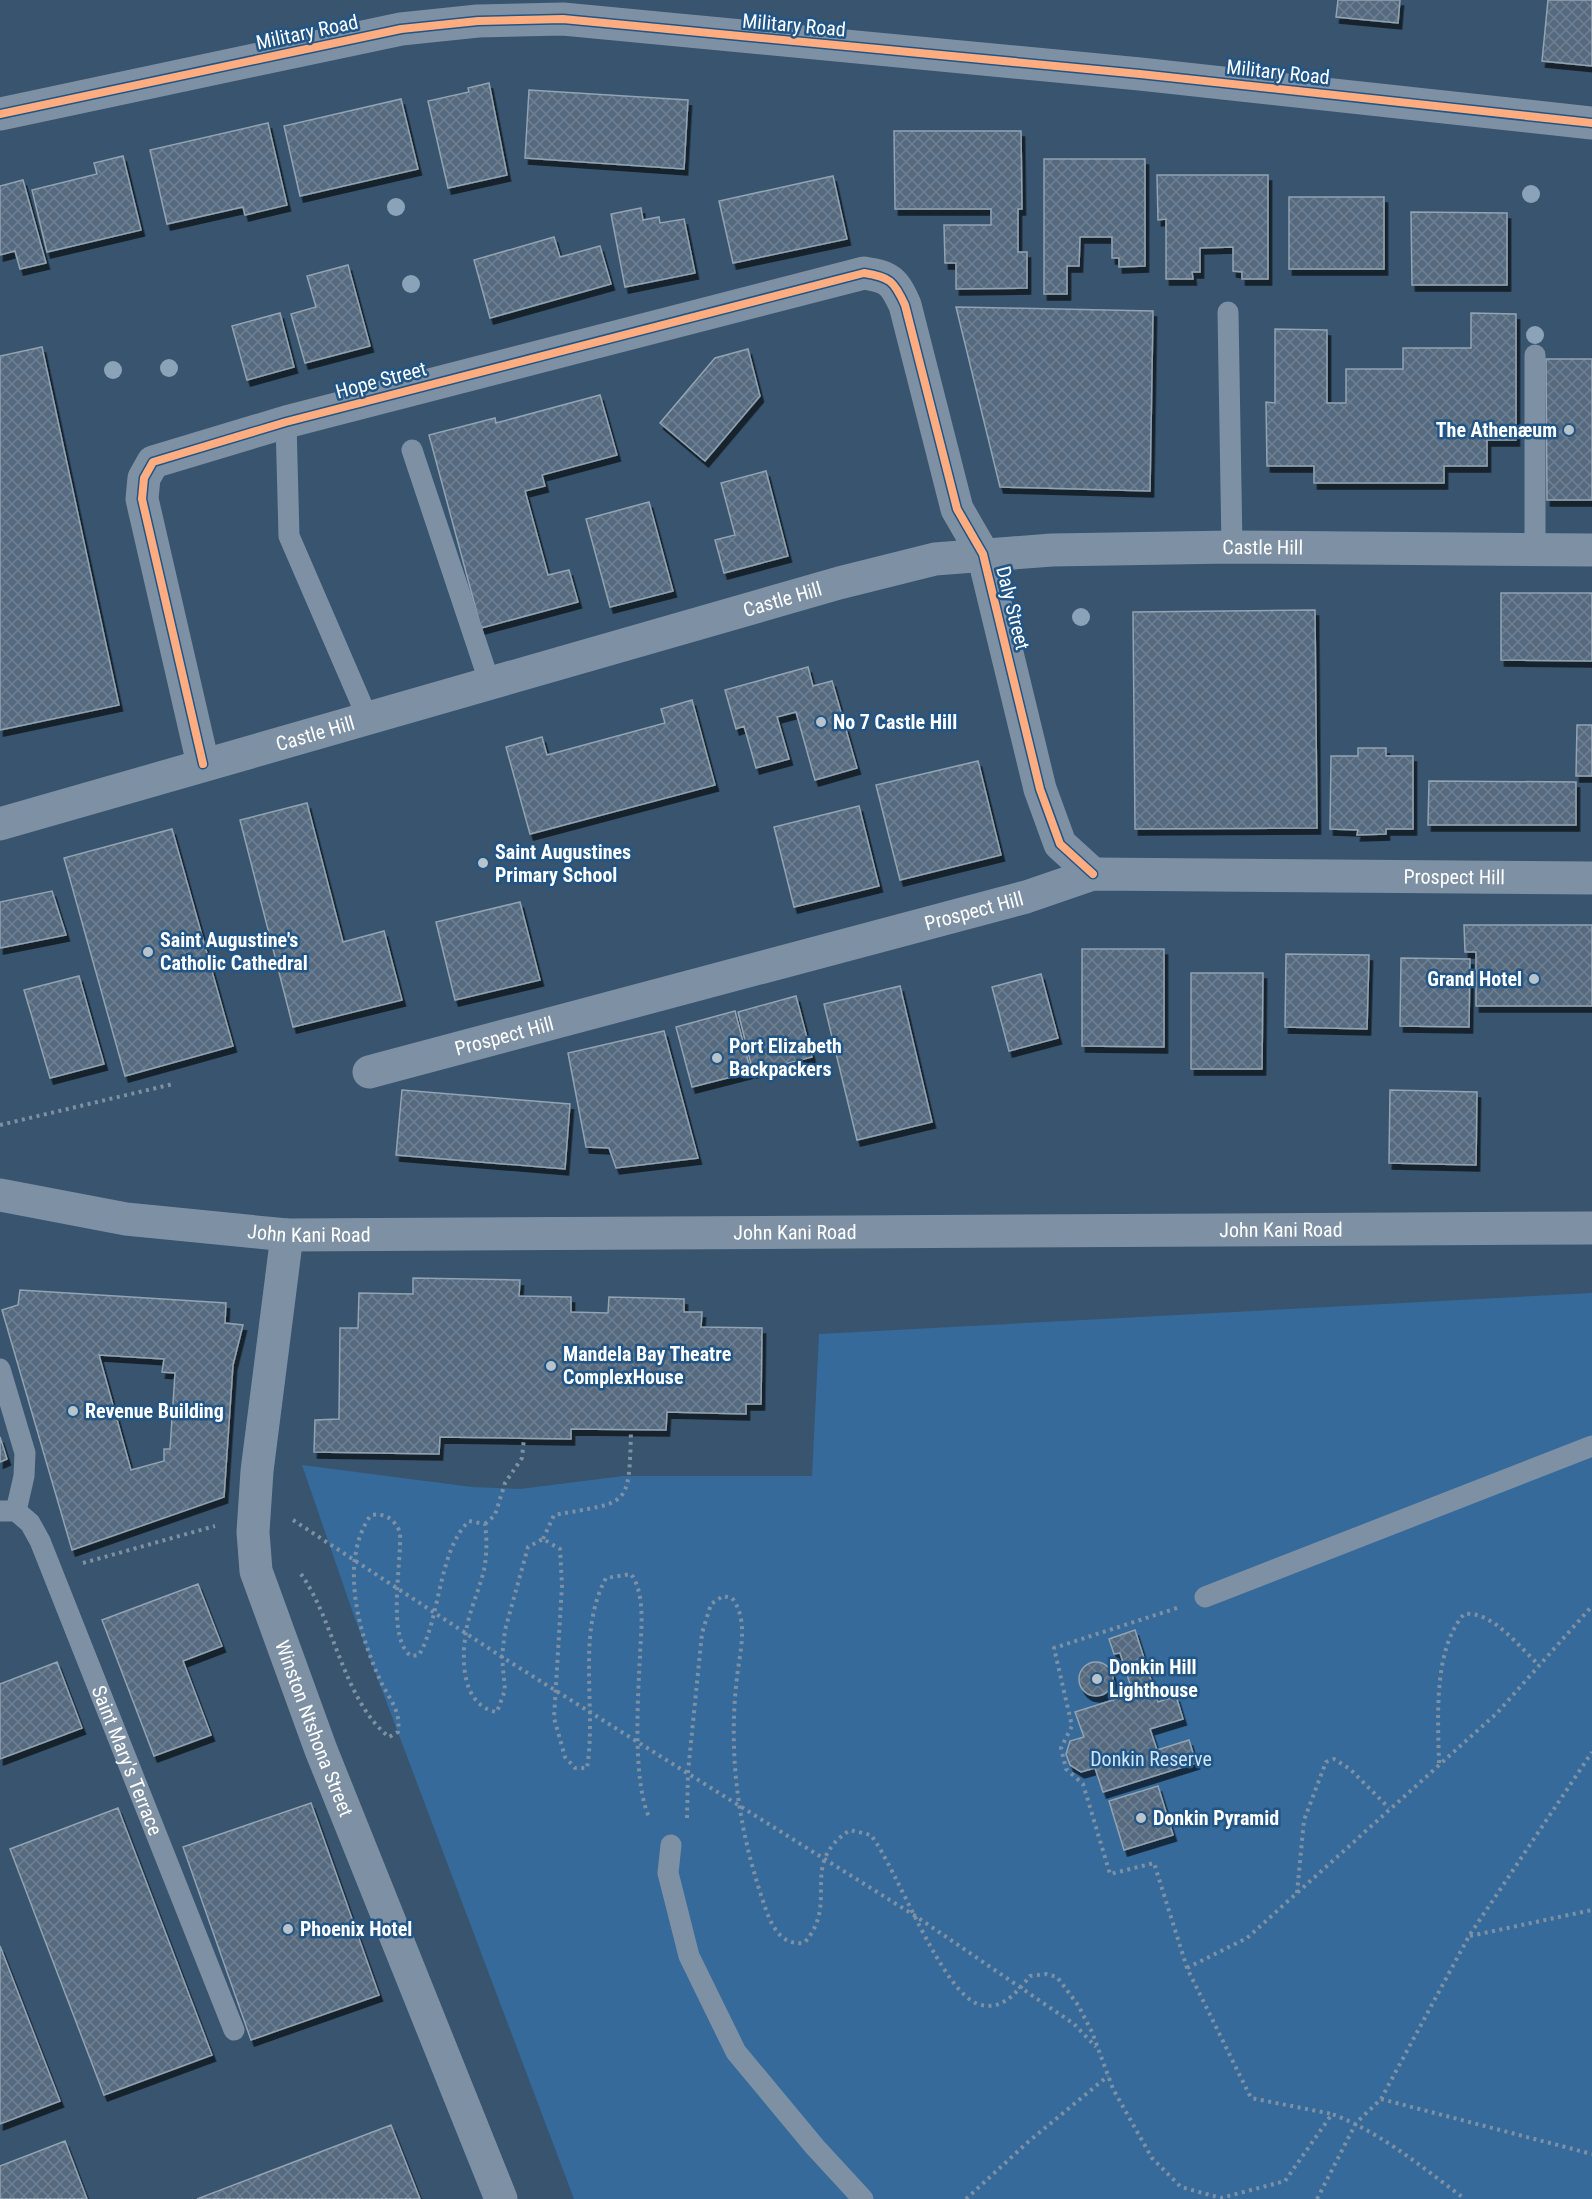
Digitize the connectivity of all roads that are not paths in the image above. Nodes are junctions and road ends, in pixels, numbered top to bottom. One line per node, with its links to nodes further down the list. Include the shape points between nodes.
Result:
1 (3, 106): 2 (street, Military Road, via 401,29 478,21 563,19 1128,73)
2 (1592, 123)
3 (905, 305): 6 (street, Hope Street, via 896,285 884,276 848,275); 11 (street, Daly Street, via 957,509)
4 (1228, 312): 8 (lane)
5 (1535, 355): 9 (lane)
6 (286, 422): 13 (lane, via 289,536); 14 (street, Hope Street, via 153,462 144,478 142,499)
7 (412, 450): 12 (lane)
8 (1233, 547): 9 (street, Castle Hill); 11 (street, Castle Hill)
9 (1535, 550): 10 (street, Castle Hill)
10 (1592, 550)
11 (983, 554): 12 (street, Castle Hill, via 935,559 839,583); 16 (street, Daly Street, via 1040,789 1060,844)
12 (490, 684): 13 (street, Castle Hill)
13 (368, 719): 14 (street, Castle Hill)
14 (203, 764): 15 (street, Castle Hill)
15 (0, 824)
16 (1093, 874): 17 (street, Prospect Hill); 18 (street, Prospect Hill, via 1026,897)
17 (1592, 878)
18 (369, 1072)
19 (0, 1195): 21 (street, John Kani Road, via 126,1219)
20 (1592, 1228): 21 (street, John Kani Road)
21 (287, 1235): 28 (street, Winston Ntshona Street, via 256,1471 256,1571 321,1750)
22 (0, 1369): 24 (lane, via 24,1453 24,1476)
23 (1592, 1446): 25 (lane)
24 (8, 1511): 27 (lane, Saint Mary's Terrace, via 30,1523 52,1572)
25 (1205, 1598)
26 (671, 1845): 29 (lane, via 668,1873 689,1956 736,2052)
27 (234, 2030)
28 (501, 2199)
29 (864, 2199)

